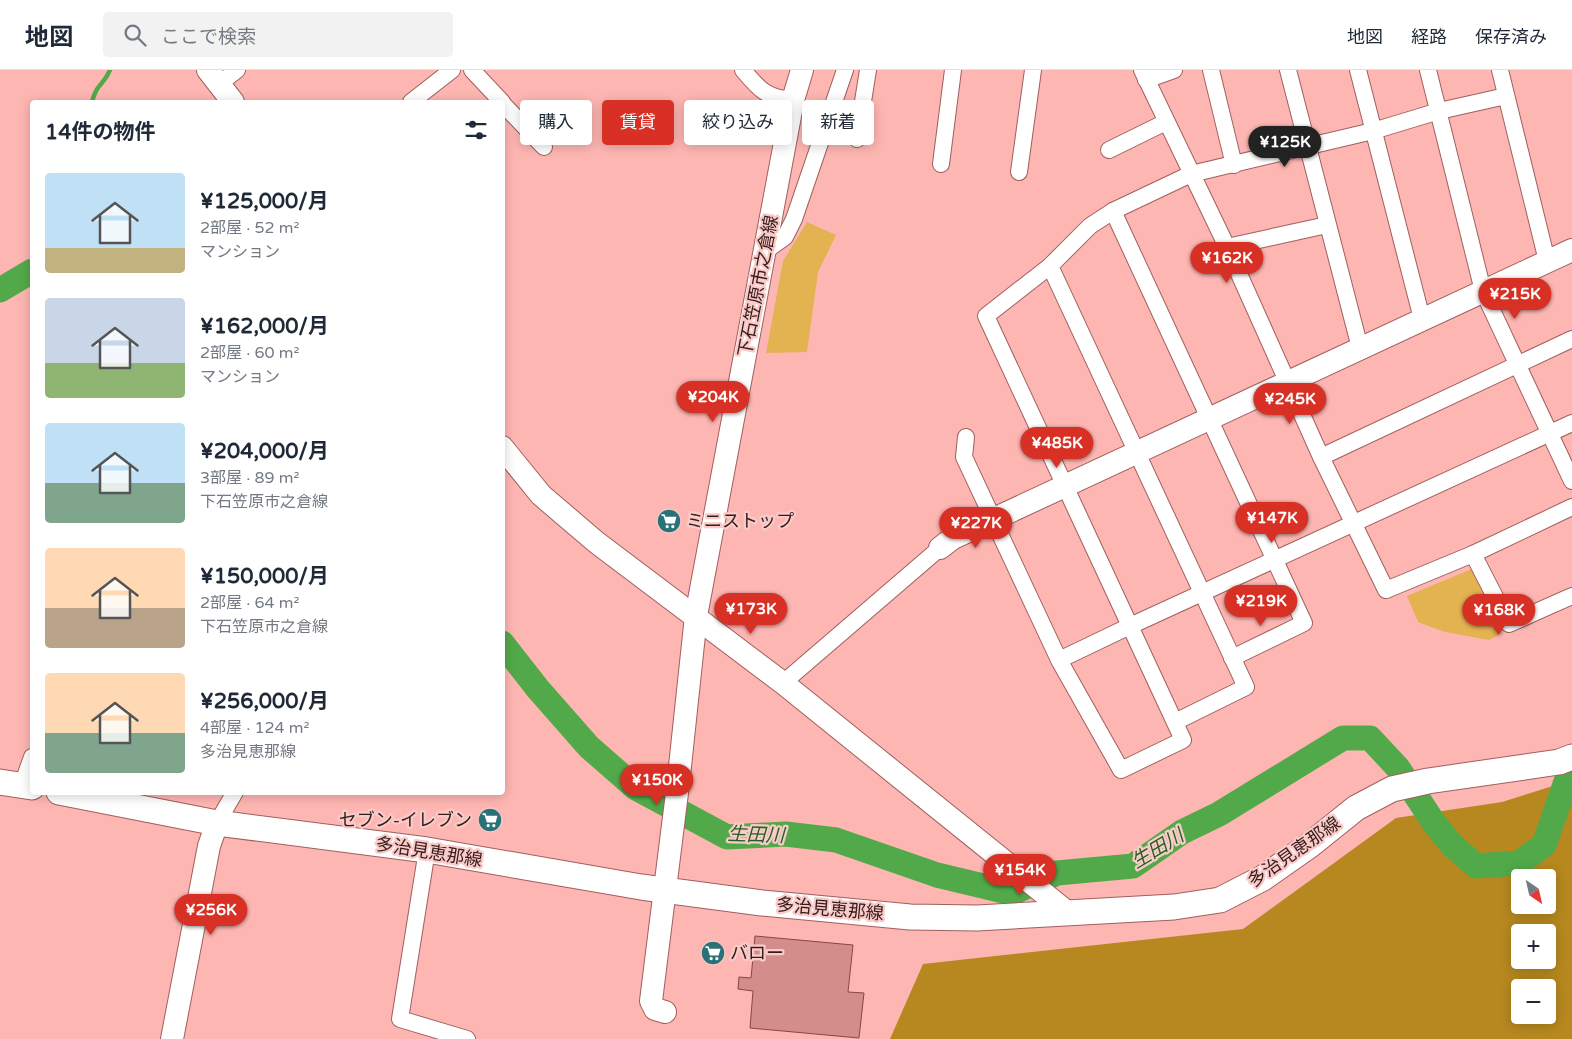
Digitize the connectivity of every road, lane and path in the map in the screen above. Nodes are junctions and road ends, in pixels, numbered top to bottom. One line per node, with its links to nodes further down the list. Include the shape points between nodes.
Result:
1 (237, 70): 17 (street)
2 (452, 70): 20 (street)
3 (472, 70): 21 (street)
4 (743, 70): 22 (street, via 760,90 777,99)
5 (802, 70): 22 (street, 下石笠原市之倉線)
6 (845, 70): 39 (street, via 794,219 785,237)
7 (868, 70): 23 (street)
8 (953, 70): 31 (street)
9 (1033, 70): 33 (street)
10 (1174, 70): 16 (street)
11 (1211, 70): 32 (street)
12 (1288, 70): 28 (street)
13 (1358, 70): 27 (street)
14 (1428, 70): 25 (street)
15 (1500, 70): 18 (street)
16 (1144, 75): 26 (street)
17 (214, 77): 19 (street)
18 (1506, 96): 25 (street); 40 (street)
19 (231, 100)
20 (414, 100)
21 (499, 100)
22 (793, 100): 39 (street, 下石笠原市之倉線)
23 (863, 100)
24 (505, 106): 29 (street)
25 (1439, 111): 27 (street); 42 (street)
26 (1166, 122): 30 (street); 34 (street)
27 (1373, 131): 28 (street); 43 (street)
28 (1308, 146): 32 (street); 36 (street)
29 (544, 147)
30 (1109, 150)
31 (941, 164)
32 (1234, 165): 34 (street)
33 (1019, 172)
34 (1191, 174): 35 (street); 37 (street)
35 (1112, 211): 41 (street, via 1090,226); 48 (street)
36 (1327, 225): 37 (street); 45 (street)
37 (1227, 247): 47 (street)
38 (1572, 250): 40 (street)
39 (764, 252): 65 (street, 下石笠原市之倉線)
40 (1547, 261): 42 (street)
41 (1050, 266): 53 (street); 56 (street, via 986,316)
42 (1484, 291): 43 (street); 46 (street)
43 (1422, 319): 45 (street)
44 (1572, 339): 46 (street)
45 (1360, 348): 47 (street)
46 (1518, 364): 50 (street); 54 (street)
47 (1288, 382): 48 (street); 54 (street)
48 (1209, 420): 53 (street); 62 (street)
49 (1572, 423): 50 (street)
50 (1550, 433): 55 (street); 59 (street)
51 (966, 437): 58 (street, via 964,457)
52 (505, 451): 65 (street, via 541,495 596,542)
53 (1137, 454): 56 (street); 63 (street)
54 (1321, 457): 59 (street)
55 (1572, 481)
56 (1065, 486): 58 (street); 66 (street)
57 (1572, 506): 61 (street)
58 (994, 520): 60 (street); 68 (street)
59 (1354, 524): 61 (street, via 1386,590); 62 (street)
60 (940, 548): 69 (street)
61 (1473, 554): 64 (street, via 1509,624)
62 (1275, 560): 63 (street); 67 (street, via 1304,623)
63 (1202, 593): 66 (street); 67 (street)
64 (1572, 596)
65 (696, 616): 69 (street); 78 (street, 下石笠原市之倉線)
66 (1130, 626): 68 (street); 70 (street)
67 (1232, 658): 70 (street, via 1246,687)
68 (1059, 660): 70 (street, via 1122,770 1183,740)
69 (783, 683): 79 (street)
70 (1175, 722)
71 (1565, 760): 79 (main road, 多治見恵那線, via 1392,789 1356,808 1263,878 1220,900 1174,908)
72 (30, 761): 73 (street)
73 (18, 785)
74 (74, 795): 76 (main road, 多治見恵那線)
75 (233, 795): 76 (street)
76 (217, 824): 77 (main road, 多治見恵那線); 81 (street, via 209,846)
77 (427, 850): 78 (main road, 多治見恵那線); 82 (street, via 400,1019)
78 (666, 889): 79 (main road, 多治見恵那線, via 762,903 910,917 977,918); 80 (street, 下石笠原市之倉線, via 651,1000 655,1009)
79 (1067, 912)
80 (665, 1012)
81 (172, 1039)
82 (467, 1039)

